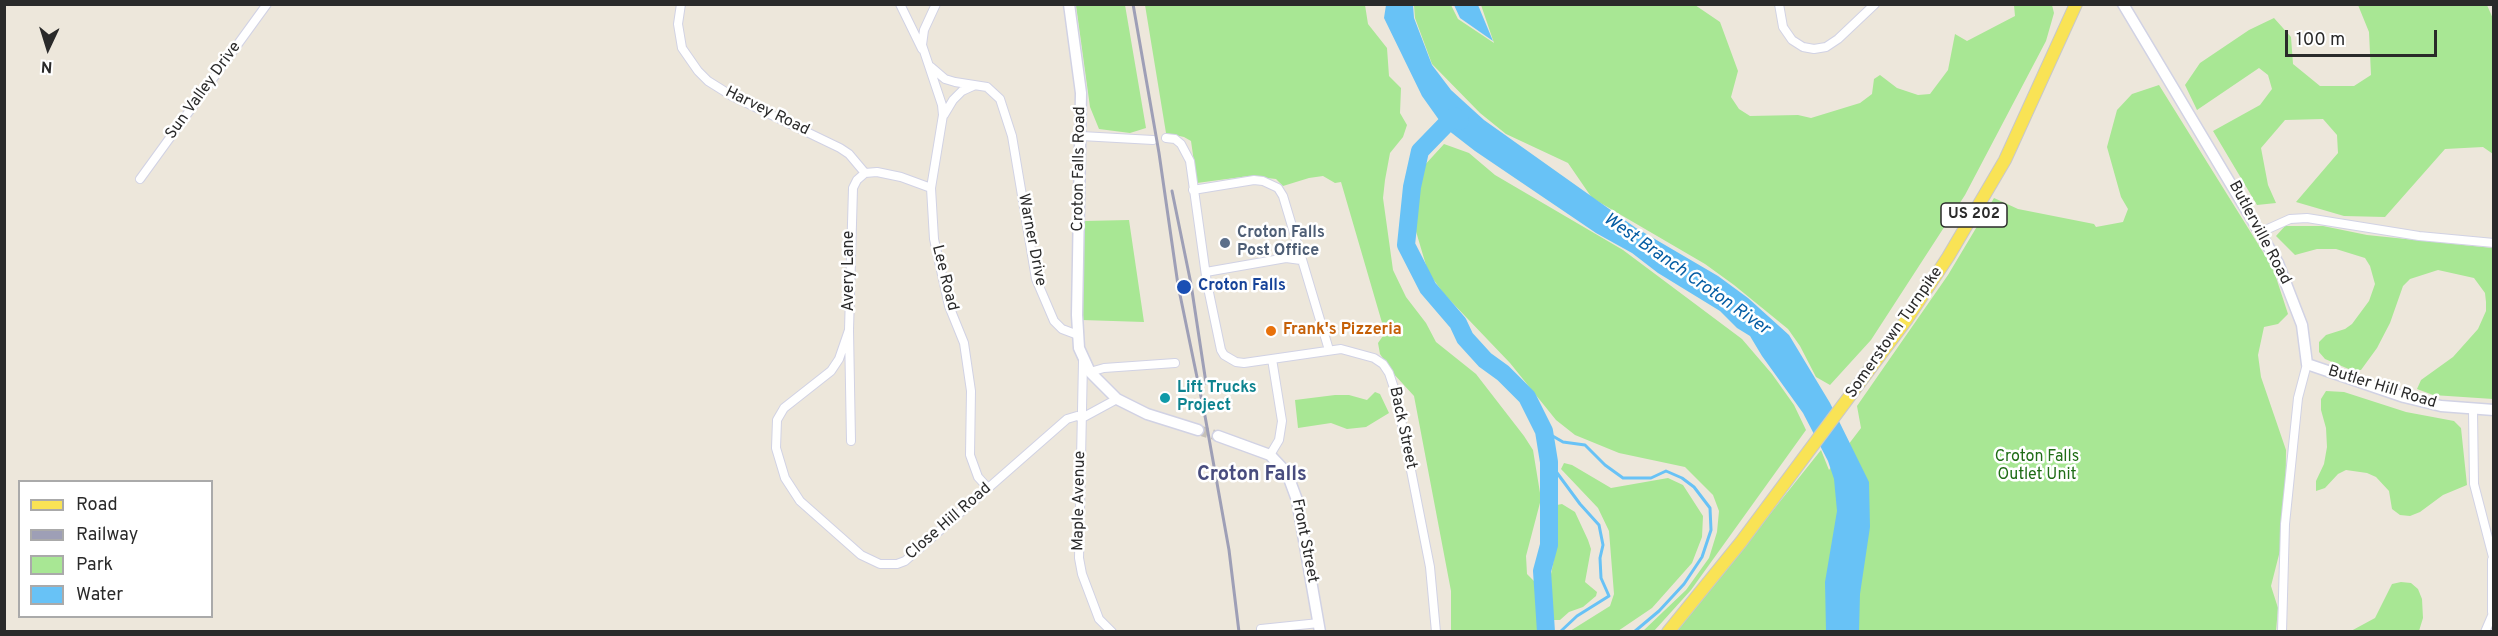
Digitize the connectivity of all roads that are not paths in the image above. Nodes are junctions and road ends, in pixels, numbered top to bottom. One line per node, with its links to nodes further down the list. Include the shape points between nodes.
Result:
1 (267, 4): 18 (street, Sun Valley Drive)
2 (681, 4): 17 (street, Harvey Road, via 678,24 682,48 708,81 840,148)
3 (900, 4): 10 (street)
4 (936, 4): 10 (street, via 924,30)
5 (1069, 4): 14 (main road, Croton Falls Road, via 1081,93)
6 (1779, 4): 7 (street, via 1783,27 1792,39 1814,49 1838,39)
7 (1875, 4)
8 (2076, 4): 48 (main road, Somerstown Turnpike / US 202, via 2019,130 1968,226 1912,312 1842,407 1726,562)
9 (2123, 4): 21 (main road, Butlerville Road)
10 (923, 52): 11 (street, Lee Road)
11 (928, 64): 12 (street, via 945,79); 13 (street, Lee Road, via 942,105)
12 (979, 84): 13 (street, via 953,100); 26 (street, Warner Drive, via 1000,99 1008,119 1042,297 1054,321 1062,329)
13 (941, 125): 19 (street, Lee Road)
14 (1081, 136): 16 (street); 26 (main road, Croton Falls Road)
15 (1166, 138): 20 (street, via 1175,139 1186,152)
16 (1153, 140)
17 (865, 173): 19 (street, via 888,174); 25 (street, Avery Lane, via 857,180 851,197)
18 (140, 179)
19 (930, 188): 41 (street, Lee Road, via 937,254 949,306 967,357 970,455 978,477)
20 (1193, 190): 23 (street, via 1254,180 1272,184 1283,196); 24 (street)
21 (2261, 232): 22 (street, via 2290,219 2307,218); 31 (main road, Butlerville Road, via 2296,306)
22 (2493, 243)
23 (1301, 260): 24 (street, via 1286,258); 27 (street)
24 (1206, 272): 28 (street, via 1224,356 1244,363)
25 (849, 330): 39 (street, Avery Lane); 41 (street, Close Hill Road, via 831,371 795,398 777,420 779,462 800,501 861,555 889,565 905,561)
26 (1078, 334): 29 (main road)
27 (1329, 350): 28 (street, Back Street); 47 (street, Back Street, via 1363,353 1383,364 1389,373 1430,567)
28 (1272, 359): 40 (street, via 1279,385 1282,431)
29 (1083, 361): 32 (main road); 36 (street, Maple Avenue)
30 (1175, 363): 32 (street)
31 (2307, 364): 34 (main road, Butler Hill Road, via 2404,398); 49 (street, Butlerville Road, via 2298,398 2285,524)
32 (1090, 372): 33 (main road)
33 (1117, 399): 36 (street, Close Hill Road); 37 (main road, via 1147,414)
34 (2473, 410): 35 (main road, Butler Hill Road); 42 (street, via 2474,484)
35 (2493, 410)
36 (1082, 418): 41 (street, Close Hill Road, via 1067,419); 46 (street, Maple Avenue, via 1080,565 1099,619)
37 (1198, 430)
38 (1218, 436): 40 (main road)
39 (851, 441)
40 (1270, 455): 44 (main road, Front Street, via 1280,463 1293,485)
41 (988, 488)
42 (2493, 561): 43 (street)
43 (2493, 612): 50 (street)
44 (1319, 627): 45 (street)
45 (1261, 629)
46 (1112, 632)
47 (1436, 632)
48 (1668, 632)
49 (2282, 632)
50 (2485, 632)

